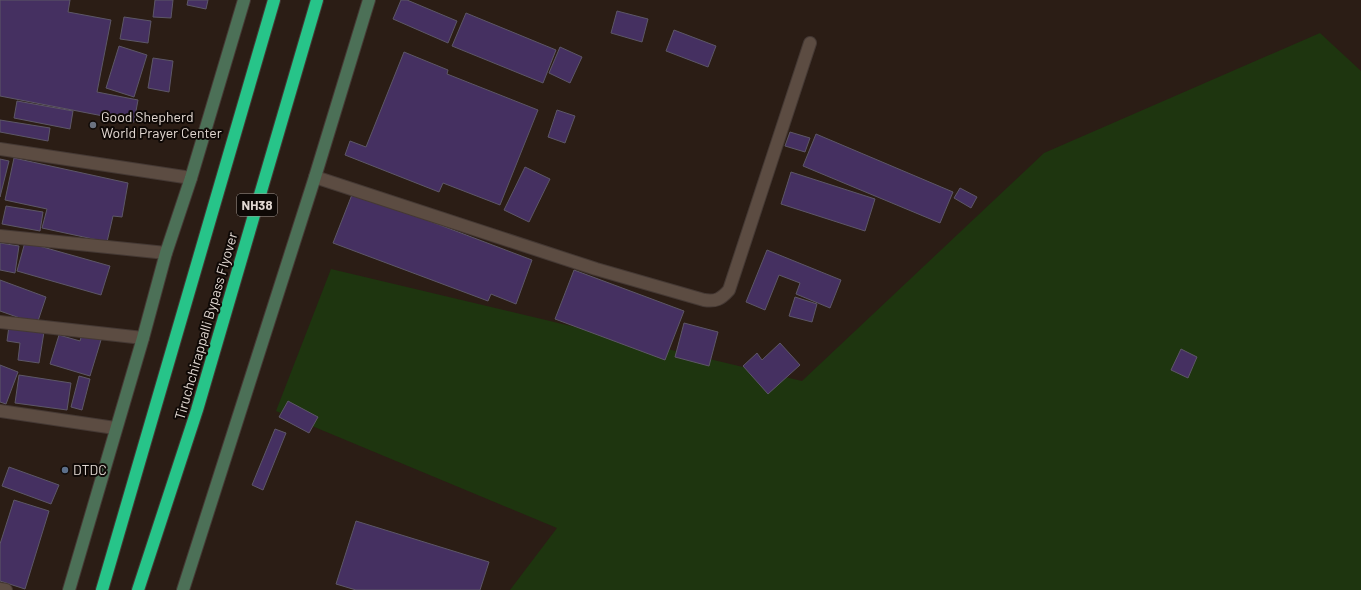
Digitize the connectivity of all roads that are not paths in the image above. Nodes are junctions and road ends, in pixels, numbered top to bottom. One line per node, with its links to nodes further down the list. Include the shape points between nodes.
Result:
1 (244, 0): 8 (street)
2 (274, 0): 18 (highway, Tiruchchirappalli Bypass Flyover / NH38)
3 (317, 0): 19 (highway, Tiruchchirappalli Bypass Flyover / NH38, via 198,410)
4 (369, 0): 7 (street)
5 (810, 43): 7 (street, via 729,290 719,300 704,300 596,269)
6 (0, 149): 8 (street)
7 (315, 177): 20 (street)
8 (191, 178): 10 (street)
9 (0, 236): 10 (street)
10 (166, 254): 12 (street)
11 (0, 322): 12 (street)
12 (143, 338): 14 (street)
13 (0, 411): 14 (street)
14 (115, 428): 17 (street)
15 (0, 589): 16 (street)
16 (6, 590)
17 (69, 590)
18 (102, 590)
19 (138, 590)
20 (183, 590)

